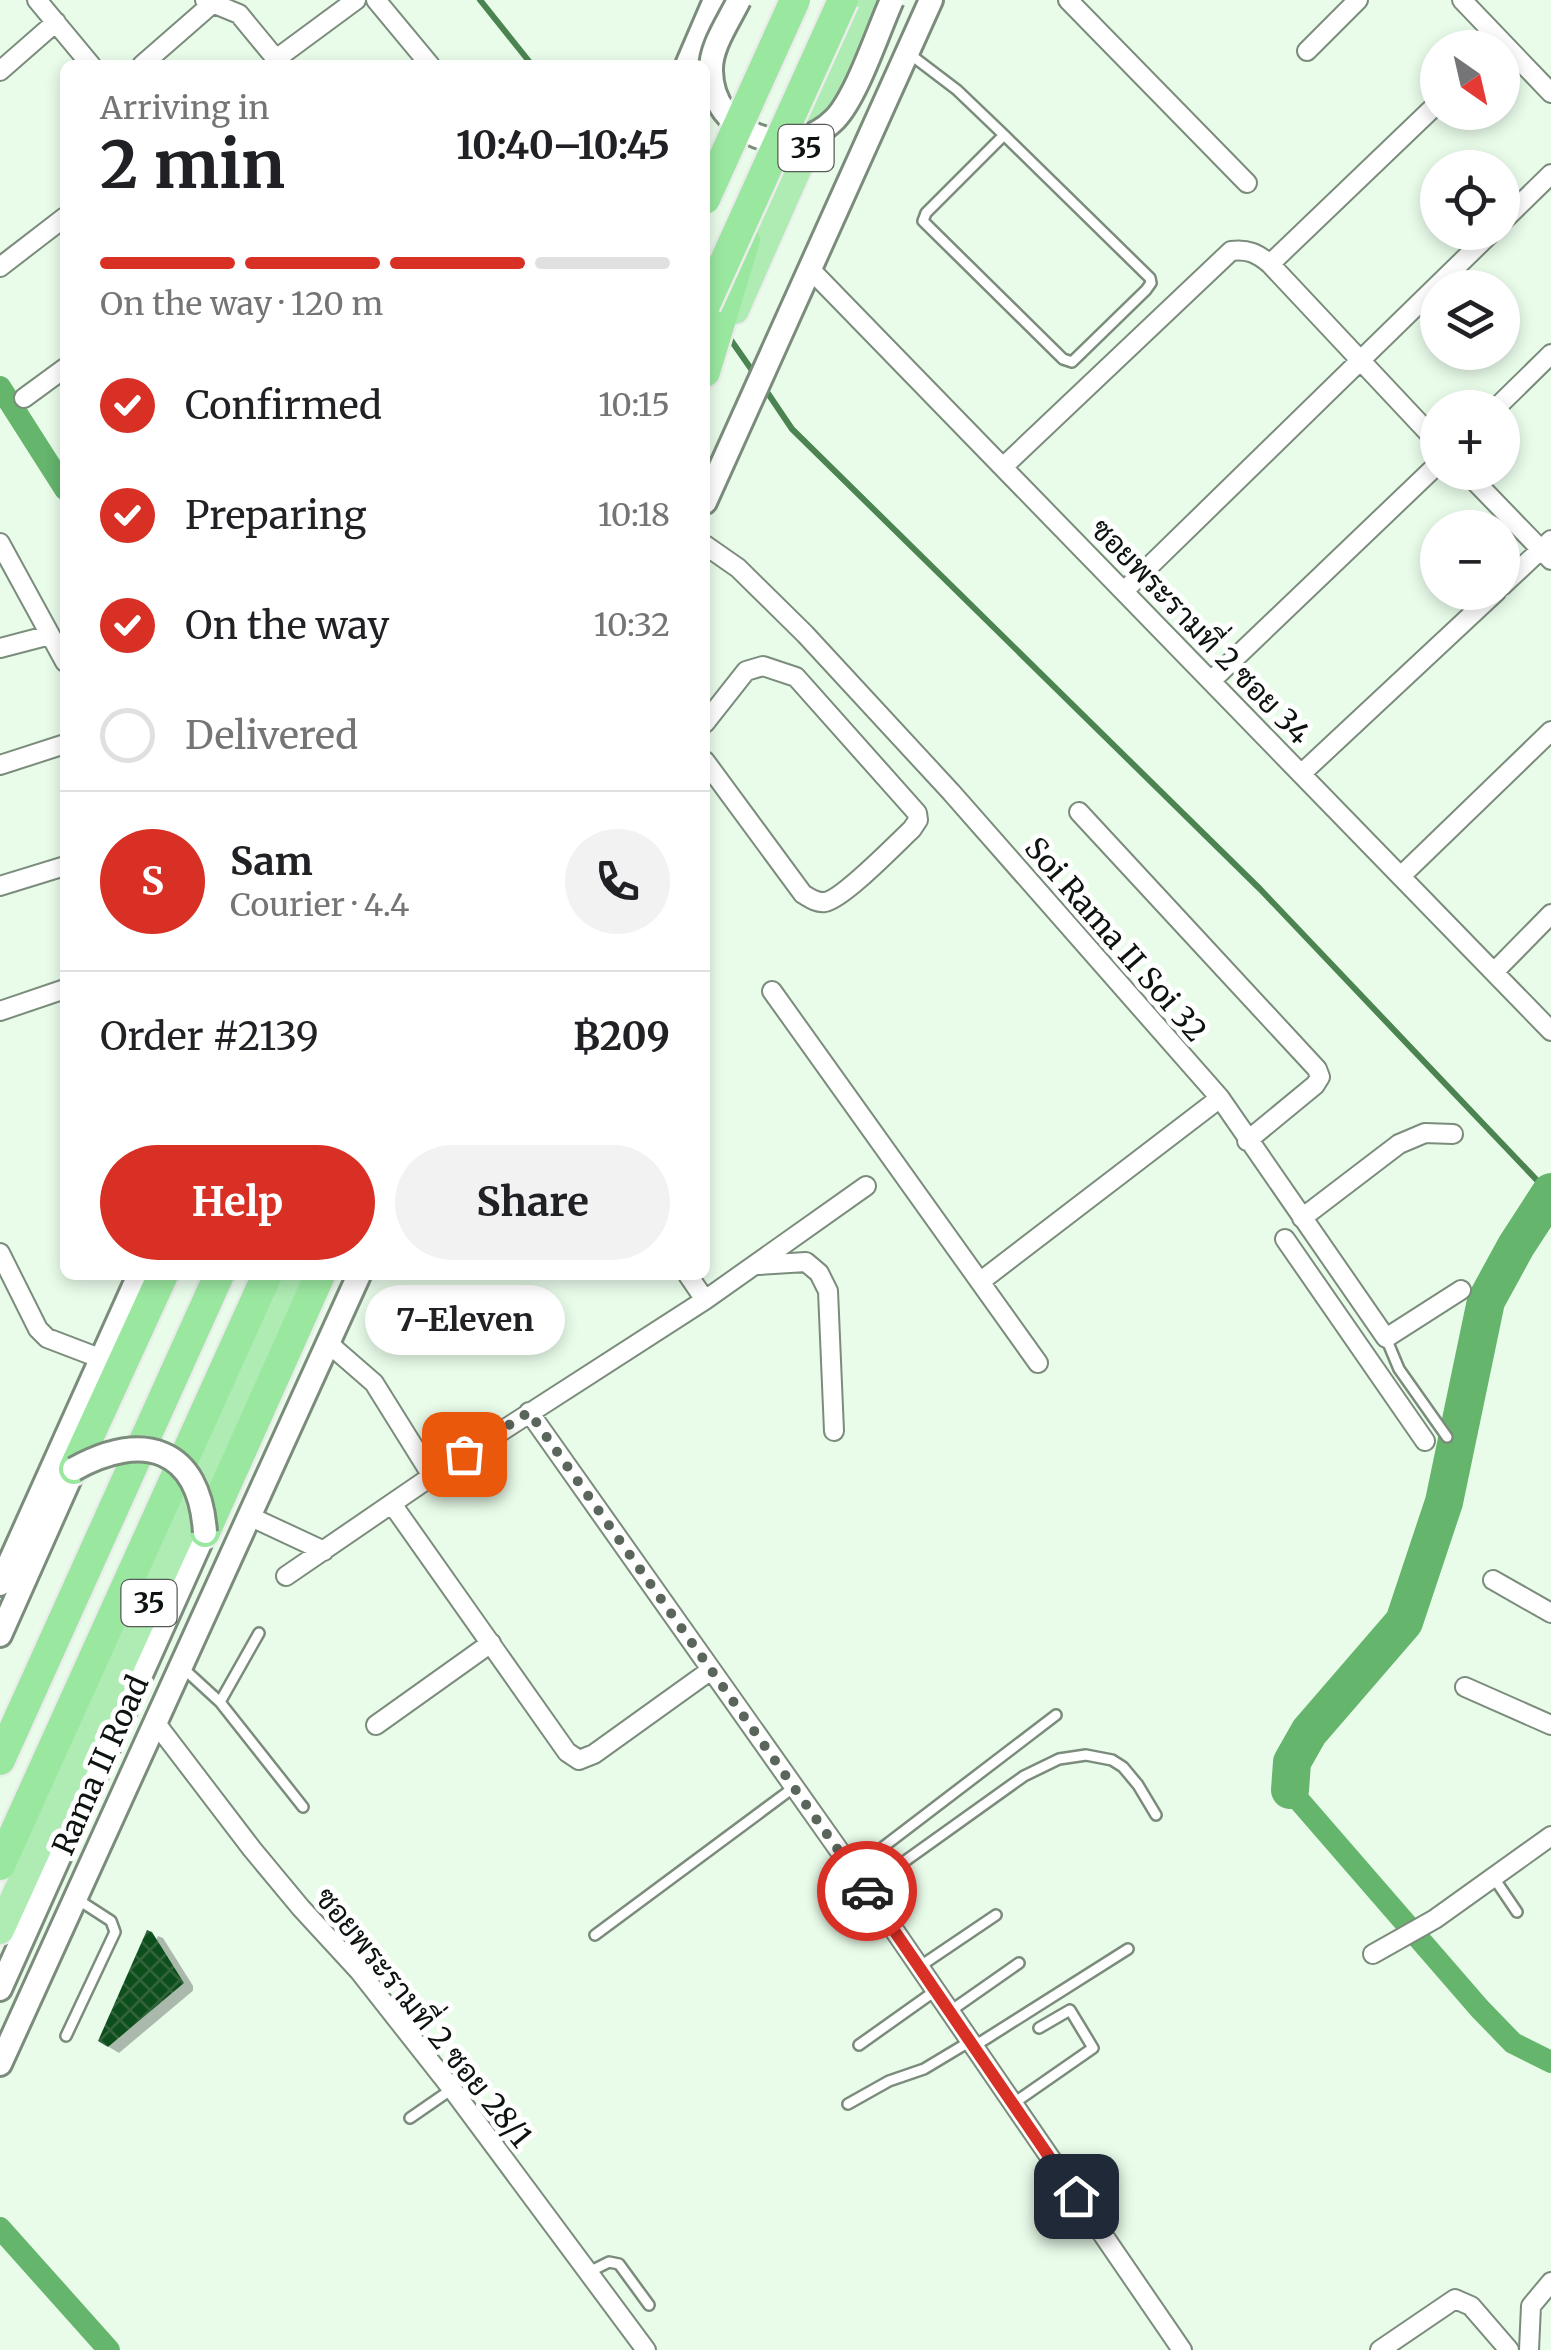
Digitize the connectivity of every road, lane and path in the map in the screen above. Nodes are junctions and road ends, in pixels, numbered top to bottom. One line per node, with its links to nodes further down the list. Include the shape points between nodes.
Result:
1 (38, 0): 16 (street)
2 (356, 0): 23 (street)
3 (376, 0): 24 (street)
4 (715, 0): 25 (main road)
5 (740, 0): 10 (main road, bridge, via 712,56 714,92 741,129 788,143 823,129 844,107)
6 (784, 0): 31 (highway)
7 (795, 0): 31 (highway, bridge)
8 (843, 0): 32 (highway, bridge)
9 (872, 0): 45 (highway, 35)
10 (892, 0)
11 (931, 0): 19 (main road, 35)
12 (1068, 0): 34 (street)
13 (1358, 0): 18 (street)
14 (1462, 0): 17 (street)
15 (209, 2): 21 (street); 22 (street, via 240,14)
16 (56, 22): 20 (street); 27 (street)
17 (1487, 30)
18 (1307, 51)
19 (908, 53): 30 (lane); 40 (main road, 35)
20 (88, 60)
21 (147, 60)
22 (276, 60)
23 (281, 60)
24 (426, 60)
25 (689, 60)
26 (1520, 64): 28 (street)
27 (0, 71)
28 (1551, 93)
29 (1420, 119): 38 (street)
30 (1004, 135): 30 (lane, via 1150,278 1146,290 1072,362 923,221)
31 (715, 164)
32 (766, 170): 41 (highway, bridge); 43 (highway, bridge)
33 (1551, 174): 35 (street)
34 (1248, 183)
35 (1520, 204)
36 (60, 221): 39 (street)
37 (1474, 250): 44 (street)
38 (1270, 264): 44 (street); 50 (street, via 1258,254 1231,251)
39 (0, 266)
40 (811, 270): 50 (street, ซอยพระรามที่ 2 ซอย 34); 53 (main road, 35)
41 (710, 294)
42 (1551, 354): 47 (street)
43 (710, 361)
44 (1361, 362): 49 (street); 58 (street)
45 (710, 366)
46 (60, 372): 48 (street)
47 (1514, 390)
48 (24, 398)
49 (1420, 423)
50 (1003, 467): 58 (street, ซอยพระรามที่ 2 ซอย 34)
51 (1420, 481): 63 (street)
52 (1485, 490): 56 (street)
53 (710, 491)
54 (0, 544): 60 (street)
55 (710, 548): 80 (street, Soi Rama II Soi 32, via 805,634)
56 (1548, 550): 57 (street)
57 (1520, 572)
58 (1124, 591): 63 (street, ซอยพระรามที่ 2 ซอย 34)
59 (1477, 610): 69 (street)
60 (50, 634): 61 (street); 62 (street)
61 (0, 648)
62 (60, 653)
63 (1211, 681): 69 (street, ซอยพระรามที่ 2 ซอย 34)
64 (710, 716): 68 (street, via 755,667 796,677 918,820 842,892 816,902 803,894)
65 (1551, 730): 72 (street)
66 (60, 746): 67 (street)
67 (0, 765)
68 (710, 768)
69 (1301, 774): 72 (street, ซอยพระรามที่ 2 ซอย 34)
70 (1078, 812): 82 (street, via 1316,1068 1315,1085)
71 (60, 868): 73 (street)
72 (1401, 876): 75 (street, ซอยพระรามที่ 2 ซอย 34)
73 (0, 886)
74 (1551, 914): 75 (street)
75 (1494, 972): 79 (street, ซอยพระรามที่ 2 ซอย 34)
76 (60, 991): 78 (street)
77 (772, 991): 97 (street)
78 (0, 1012)
79 (1551, 1031)
80 (1220, 1098): 82 (street, Soi Rama II Soi 32); 97 (street)
81 (1453, 1134): 84 (street, via 1425,1133 1399,1144)
82 (1247, 1140): 84 (street, Soi Rama II Soi 32)
83 (866, 1186): 87 (street)
84 (1302, 1218): 100 (street, Soi Rama II Soi 32)
85 (1285, 1238): 101 (street)
86 (0, 1252): 104 (street, via 46,1338)
87 (755, 1265): 99 (street); 107 (street, via 806,1262 820,1272 828,1291)
88 (138, 1280): 104 (main road)
89 (161, 1280): 110 (highway)
90 (204, 1280): 131 (highway)
91 (217, 1280): 132 (highway)
92 (265, 1280): 137 (highway)
93 (296, 1280): 144 (highway, Rama II Road / 35)
94 (318, 1280): 114 (highway)
95 (357, 1280): 103 (main road, Rama II Road / 35)
96 (691, 1280): 99 (street)
97 (981, 1280): 105 (street)
98 (1462, 1290): 102 (street)
99 (705, 1300): 106 (street)
100 (1369, 1312): 101 (street); 102 (street, Soi Rama II Soi 32)
101 (1346, 1326): 109 (street)
102 (1386, 1338): 108 (lane, via 1399,1369)
103 (328, 1343): 111 (street, via 374,1383); 113 (main road, Rama II Road / 35)
104 (102, 1359): 116 (main road)
105 (1038, 1363)
106 (529, 1412): 111 (street); 124 (street)
107 (834, 1430)
108 (1447, 1437)
109 (1426, 1440)
110 (74, 1469): 114 (main road, bridge, via 120,1450 165,1456 197,1487); 121 (main road)
111 (432, 1476): 112 (street)
112 (392, 1504): 115 (street); 122 (street)
113 (249, 1516): 115 (street); 123 (main road, Rama II Road / 35)
114 (205, 1532): 150 (main road)
115 (324, 1551): 117 (street)
116 (1, 1576)
117 (286, 1576)
118 (1493, 1580): 119 (street)
119 (1551, 1613)
120 (259, 1633): 126 (lane)
121 (0, 1635)
122 (490, 1643): 124 (street, via 579,1760); 130 (street)
123 (181, 1666): 126 (lane); 128 (main road, Rama II Road / 35)
124 (712, 1670): 133 (street)
125 (1466, 1687): 129 (street)
126 (220, 1702): 134 (lane)
127 (1056, 1715): 138 (lane)
128 (154, 1722): 141 (main road, Rama II Road / 35); 158 (street, ซอยพระรามที่ 2 ซอย 28/1)
129 (1551, 1725)
130 (376, 1726)
131 (0, 1732)
132 (0, 1760)
133 (795, 1787): 138 (street); 145 (lane)
134 (303, 1807)
135 (1156, 1815): 140 (lane, via 1112,1760 1059,1759 1024,1776)
136 (1551, 1836): 139 (street)
137 (0, 1865)
138 (853, 1870): 140 (street)
139 (1494, 1878): 142 (lane); 147 (street)
140 (866, 1889): 149 (street)
141 (76, 1898): 154 (lane, via 103,1914 115,1932); 157 (main road, Rama II Road / 35)
142 (1517, 1912)
143 (996, 1915): 149 (lane)
144 (0, 1930)
145 (594, 1935)
146 (1128, 1949): 155 (lane)
147 (1373, 1954)
148 (1019, 1964): 152 (lane)
149 (919, 1967): 151 (street)
150 (0, 1989)
151 (935, 1991): 152 (street); 156 (lane)
152 (949, 2012): 155 (street)
153 (1039, 2028): 160 (lane, via 1070,2010 1093,2048)
154 (66, 2036)
155 (971, 2044): 159 (lane); 160 (street)
156 (859, 2045)
157 (0, 2064)
158 (452, 2088): 161 (lane); 162 (street, ซอยพระรามที่ 2 ซอย 28/1)
159 (848, 2104)
160 (1012, 2104): 166 (street)
161 (410, 2118)
162 (588, 2272): 164 (lane, via 614,2262); 165 (street, ซอยพระรามที่ 2 ซอย 28/1)
163 (1551, 2282): 169 (street, via 1531,2306)
164 (649, 2305)
165 (646, 2350)
166 (1182, 2350)
167 (1380, 2350): 168 (street, via 1456,2298)
168 (1509, 2350)
169 (1529, 2350)

